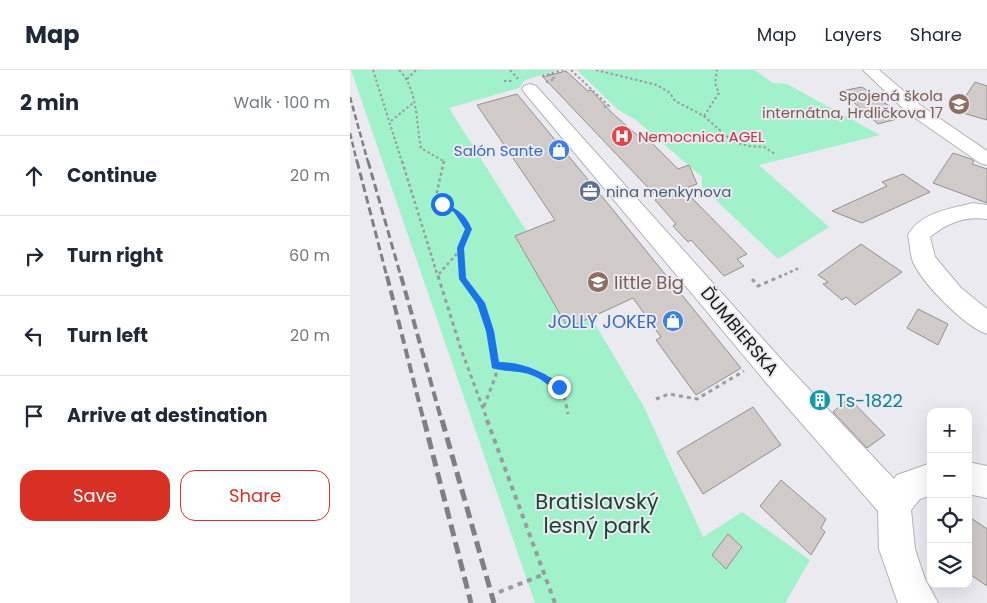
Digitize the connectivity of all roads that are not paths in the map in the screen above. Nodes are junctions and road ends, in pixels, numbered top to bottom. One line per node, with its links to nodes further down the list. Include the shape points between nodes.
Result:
1 (870, 70): 3 (street, via 914,109)
2 (541, 89): 9 (street, ĎUMBIERSKA, via 779,377)
3 (987, 159)
4 (987, 212): 5 (street, via 973,210 937,220 919,235 924,260 952,295)
5 (987, 323)
6 (972, 479): 8 (street)
7 (927, 480): 9 (street, via 909,487)
8 (987, 482)
9 (894, 504): 10 (street, via 897,549)
10 (918, 603)

